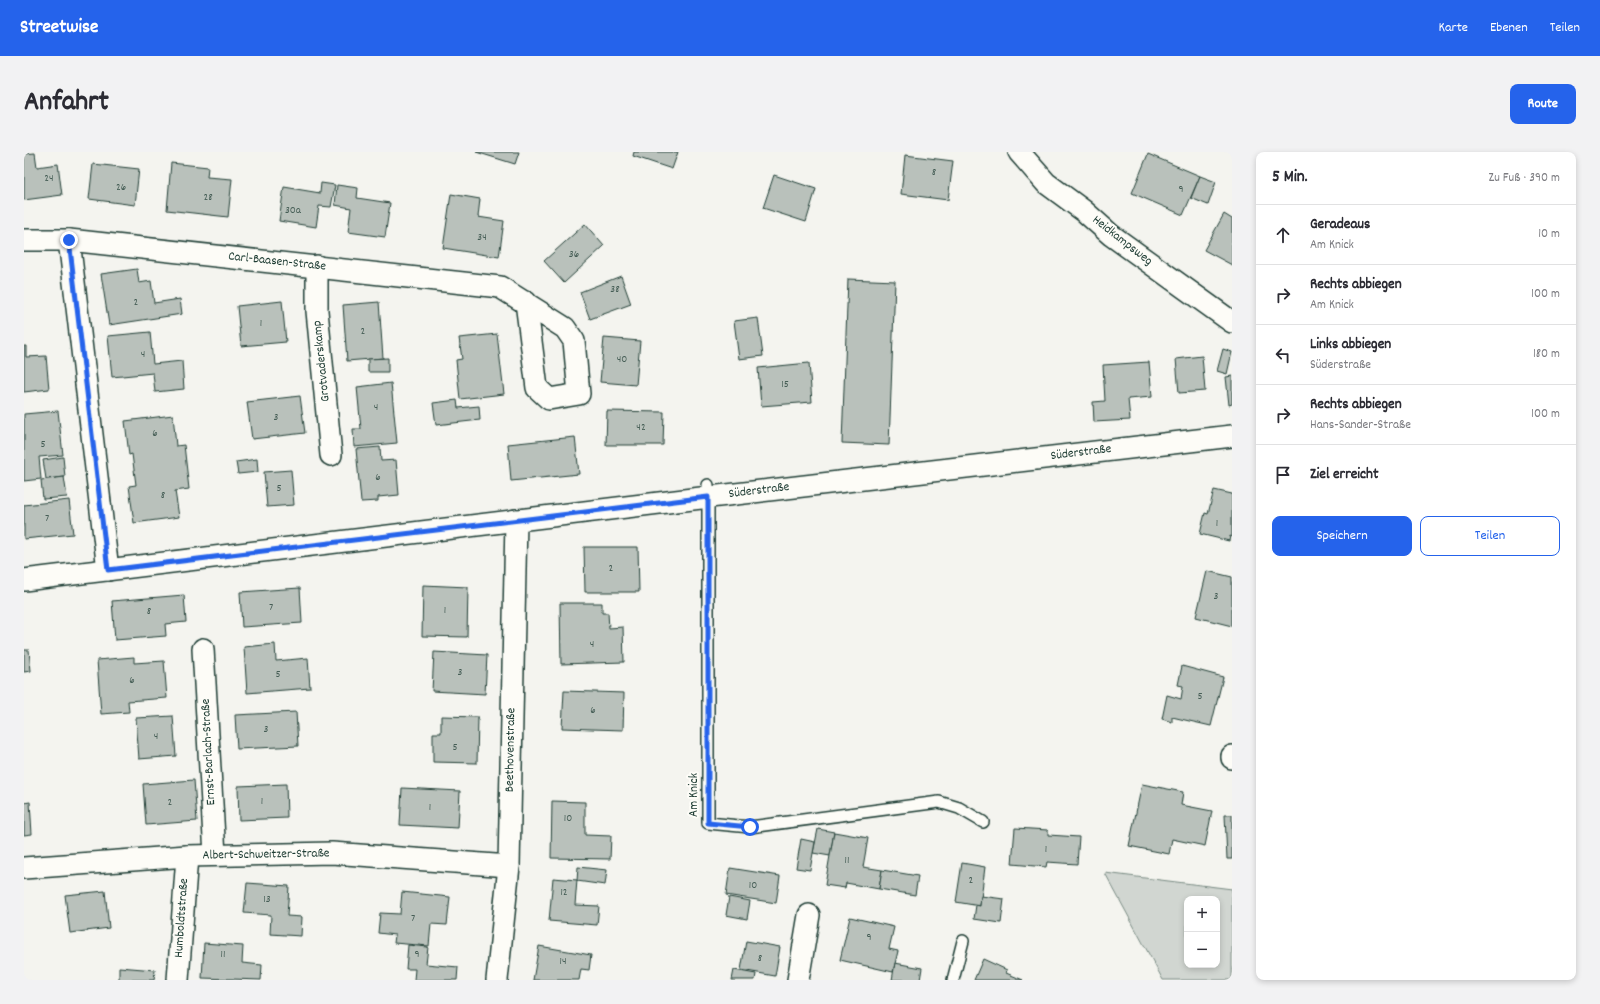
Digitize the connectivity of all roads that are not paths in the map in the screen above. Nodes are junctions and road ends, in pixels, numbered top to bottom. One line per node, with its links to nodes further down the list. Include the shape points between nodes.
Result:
1 (1019, 152): 6 (street, Heidkampsweg, via 1046,183 1111,235)
2 (24, 240): 3 (street, Carl-Baasen-Straße)
3 (69, 240): 4 (street, Carl-Baasen-Straße); 11 (street)
4 (317, 266): 5 (street, Carl-Baasen-Straße, via 500,287); 8 (street, Grotvaderskamp, via 317,311)
5 (526, 302)
6 (1232, 322)
7 (1232, 436): 9 (street, Süderstraße)
8 (331, 455)
9 (708, 491): 10 (street, Süderstraße); 14 (lane, Am Knick, via 708,823 750,827 939,802 960,808)
10 (516, 520): 11 (street, Süderstraße); 17 (street, Beethovenstraße)
11 (108, 570): 12 (street, Süderstraße)
12 (24, 580)
13 (204, 649): 15 (street, Ernst-Barlach-Straße)
14 (983, 822)
15 (215, 855): 16 (street, Albert-Schweitzer-Straße); 17 (street, Albert-Schweitzer-Straße, via 332,853)
16 (187, 856): 18 (street, Albert-Schweitzer-Straße); 21 (street, Humboldtstraße)
17 (509, 866): 22 (street, Beethovenstraße)
18 (24, 868)
19 (810, 915): 23 (street)
20 (963, 941): 24 (lane)
21 (178, 980)
22 (497, 980)
23 (798, 980)
24 (952, 980)

